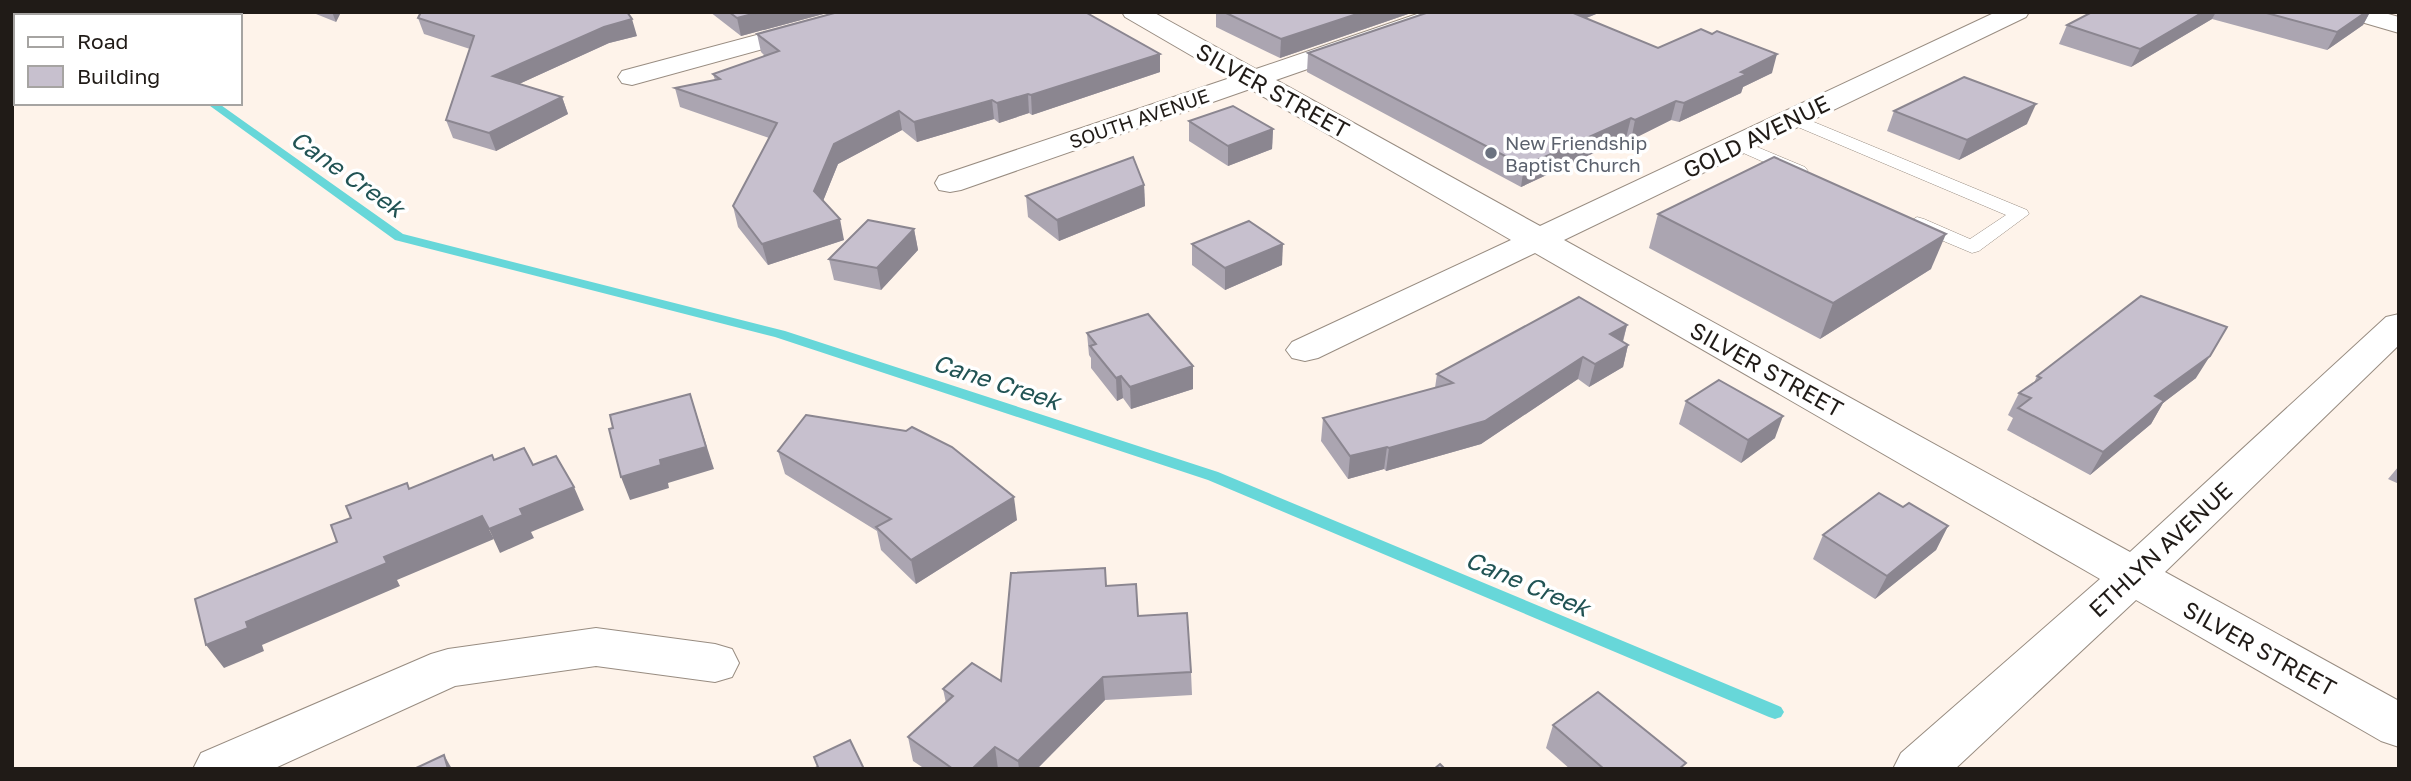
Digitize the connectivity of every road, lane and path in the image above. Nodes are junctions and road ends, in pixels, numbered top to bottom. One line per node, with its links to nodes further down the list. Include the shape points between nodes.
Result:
1 (872, 12): 7 (street)
2 (1134, 12): 8 (street, SILVER STREET)
3 (1448, 12): 8 (street, SOUTH AVENUE)
4 (2017, 12): 9 (street, GOLD AVENUE)
5 (2353, 12): 6 (street)
6 (2399, 25)
7 (632, 77)
8 (1253, 79): 12 (street, SOUTH AVENUE); 14 (street, SILVER STREET)
9 (1792, 118): 10 (street, GOLD AVENUE); 13 (lane, via 2020,214 1972,247)
10 (1738, 144): 11 (lane); 14 (street, GOLD AVENUE)
11 (1812, 177)
12 (950, 183)
13 (1898, 215)
14 (1538, 240): 16 (street, GOLD AVENUE); 17 (street, SILVER STREET)
15 (2399, 325): 17 (street, ETHLYN AVENUE)
16 (1305, 350)
17 (2133, 576): 19 (street, SILVER STREET); 21 (street, ETHLYN AVENUE)
18 (715, 663): 20 (street, via 596,647 448,668)
19 (2399, 726)
20 (219, 769)
21 (1919, 769)

